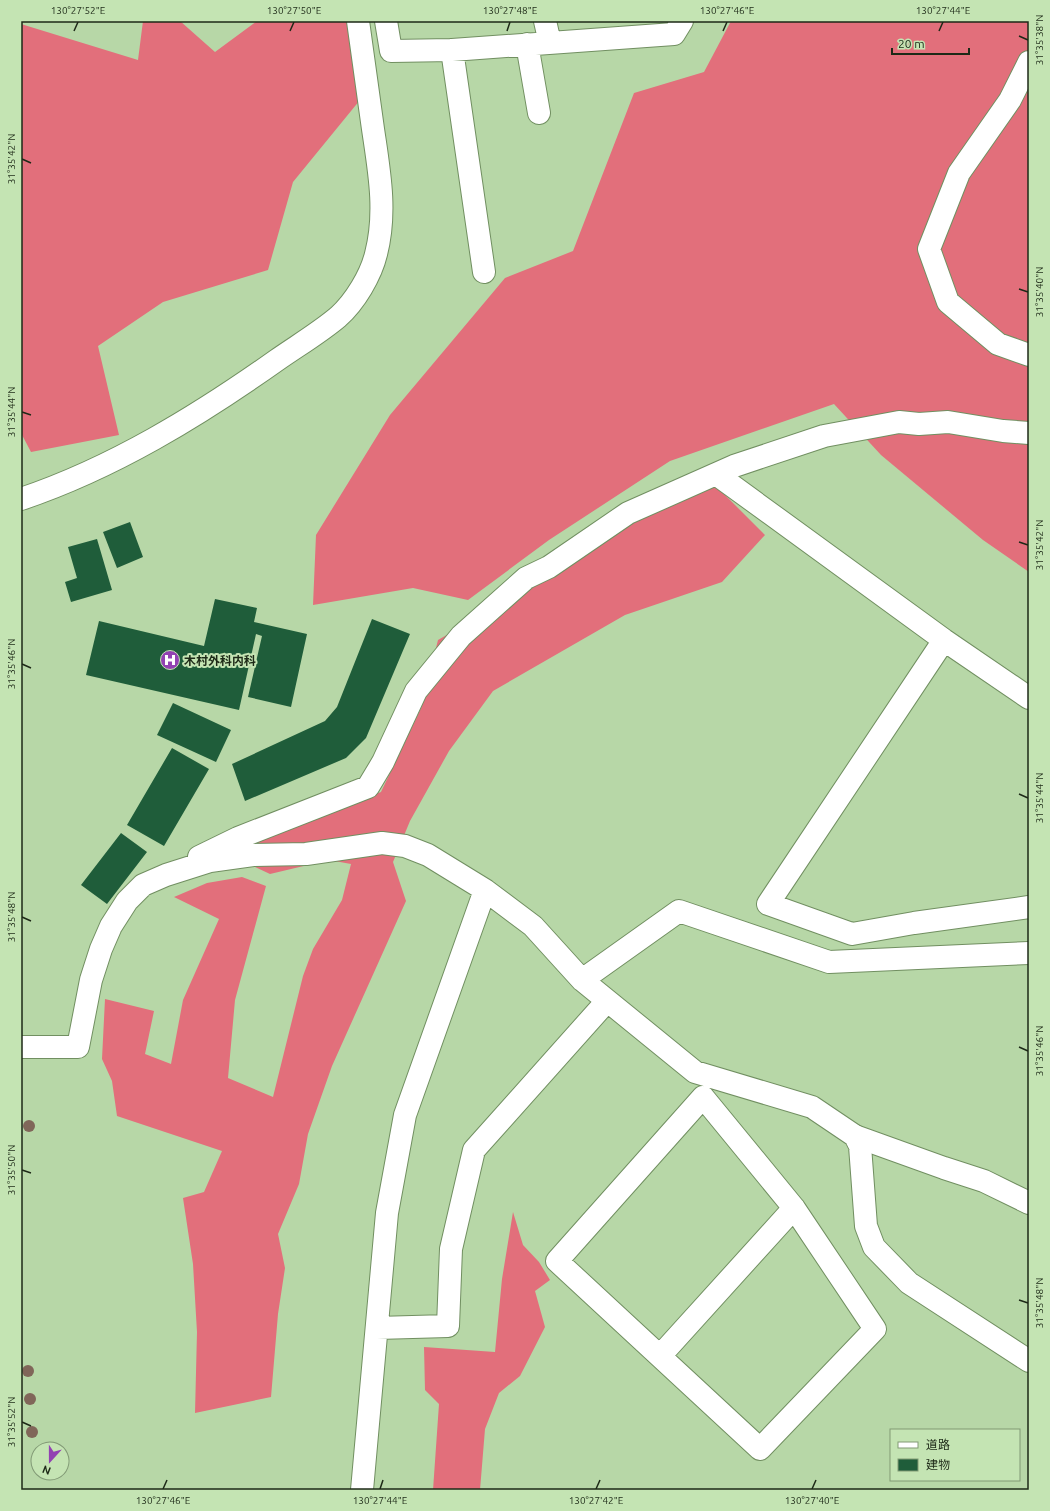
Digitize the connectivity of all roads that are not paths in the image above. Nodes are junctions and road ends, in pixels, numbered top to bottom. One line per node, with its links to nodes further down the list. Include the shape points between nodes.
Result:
1 (358, 21): 14 (street, via 381,182 382,210 376,254 370,272 358,293 333,321 243,384 152,440 90,472)
2 (386, 21): 7 (street, via 391,50)
3 (545, 21): 5 (street)
4 (682, 21): 5 (street, via 674,34)
5 (550, 43): 6 (street)
6 (527, 44): 7 (street); 9 (street)
7 (452, 50): 10 (street)
8 (1029, 62): 11 (street, via 1010,100 959,173 929,249 948,302 998,344)
9 (539, 114)
10 (484, 272)
11 (1029, 355)
12 (1029, 433): 13 (street, via 948,422 899,422 824,436)
13 (716, 474): 15 (street); 17 (street, via 628,513 548,567 526,578 460,636 416,691 383,762 368,787 238,838)
14 (21, 499)
15 (944, 640): 16 (street); 19 (street, via 768,904 852,934)
16 (1029, 698)
17 (143, 885): 18 (street, via 210,861 253,855 306,854 382,843 405,846 428,855); 23 (street, via 127,902 111,926 101,949 90,980 78,1047)
18 (485, 890): 21 (street, via 533,926); 29 (street, via 405,1115 387,1213)
19 (1029, 907)
20 (1029, 953): 21 (street, via 829,962 679,910)
21 (582, 980): 22 (street)
22 (607, 1001): 24 (street); 29 (street, via 474,1150 451,1249 448,1326)
23 (21, 1047)
24 (695, 1072): 25 (street); 26 (street, via 812,1107)
25 (702, 1098): 28 (street); 30 (street, via 557,1261)
26 (855, 1136): 27 (street, via 984,1181); 31 (street, via 860,1146 866,1226 874,1247 909,1283)
27 (1029, 1203)
28 (794, 1208): 30 (street); 30 (street, via 875,1329 760,1449)
29 (377, 1328): 32 (street)
30 (660, 1356)
31 (1029, 1361)
32 (362, 1490)

